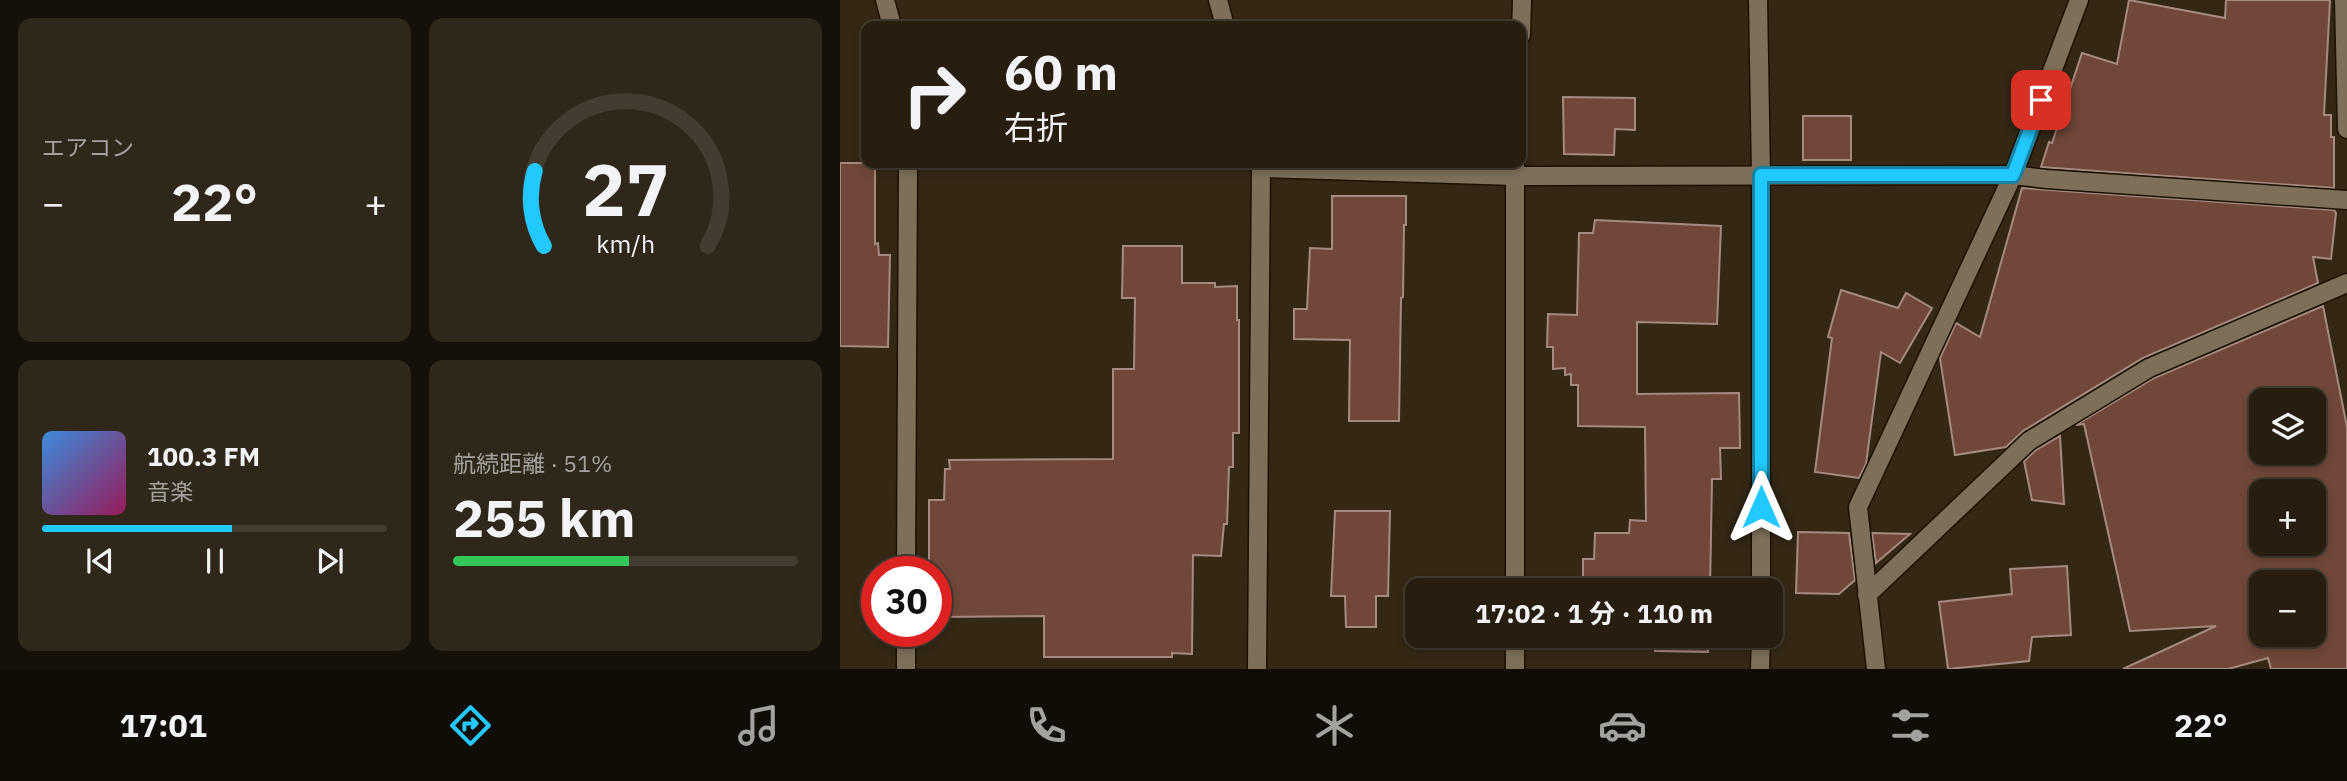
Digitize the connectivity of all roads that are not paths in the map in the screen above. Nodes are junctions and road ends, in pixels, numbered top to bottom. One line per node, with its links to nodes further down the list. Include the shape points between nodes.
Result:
1 (886, 0): 7 (street)
2 (1218, 0): 8 (street)
3 (1522, 0): 9 (street)
4 (1758, 0): 15 (street)
5 (2079, 0): 16 (street)
6 (2344, 0): 10 (street)
7 (891, 21)
8 (1224, 21)
9 (1521, 21)
10 (2347, 129)
11 (908, 168): 19 (street)
12 (1262, 168): 27 (street)
13 (1431, 168): 14 (street)
14 (1515, 169): 15 (street); 20 (street)
15 (1761, 175): 16 (street); 21 (street)
16 (2013, 175): 17 (street); 22 (street, via 1858,507)
17 (2347, 201)
18 (2347, 283): 22 (street, via 2149,368 2029,441)
19 (906, 556)
20 (1515, 578)
21 (1760, 578)
22 (1867, 595): 30 (street)
23 (906, 647): 26 (street)
24 (1515, 648): 28 (street)
25 (1760, 648): 29 (street)
26 (906, 669)
27 (1258, 669)
28 (1515, 669)
29 (1760, 669)
30 (1876, 669)

